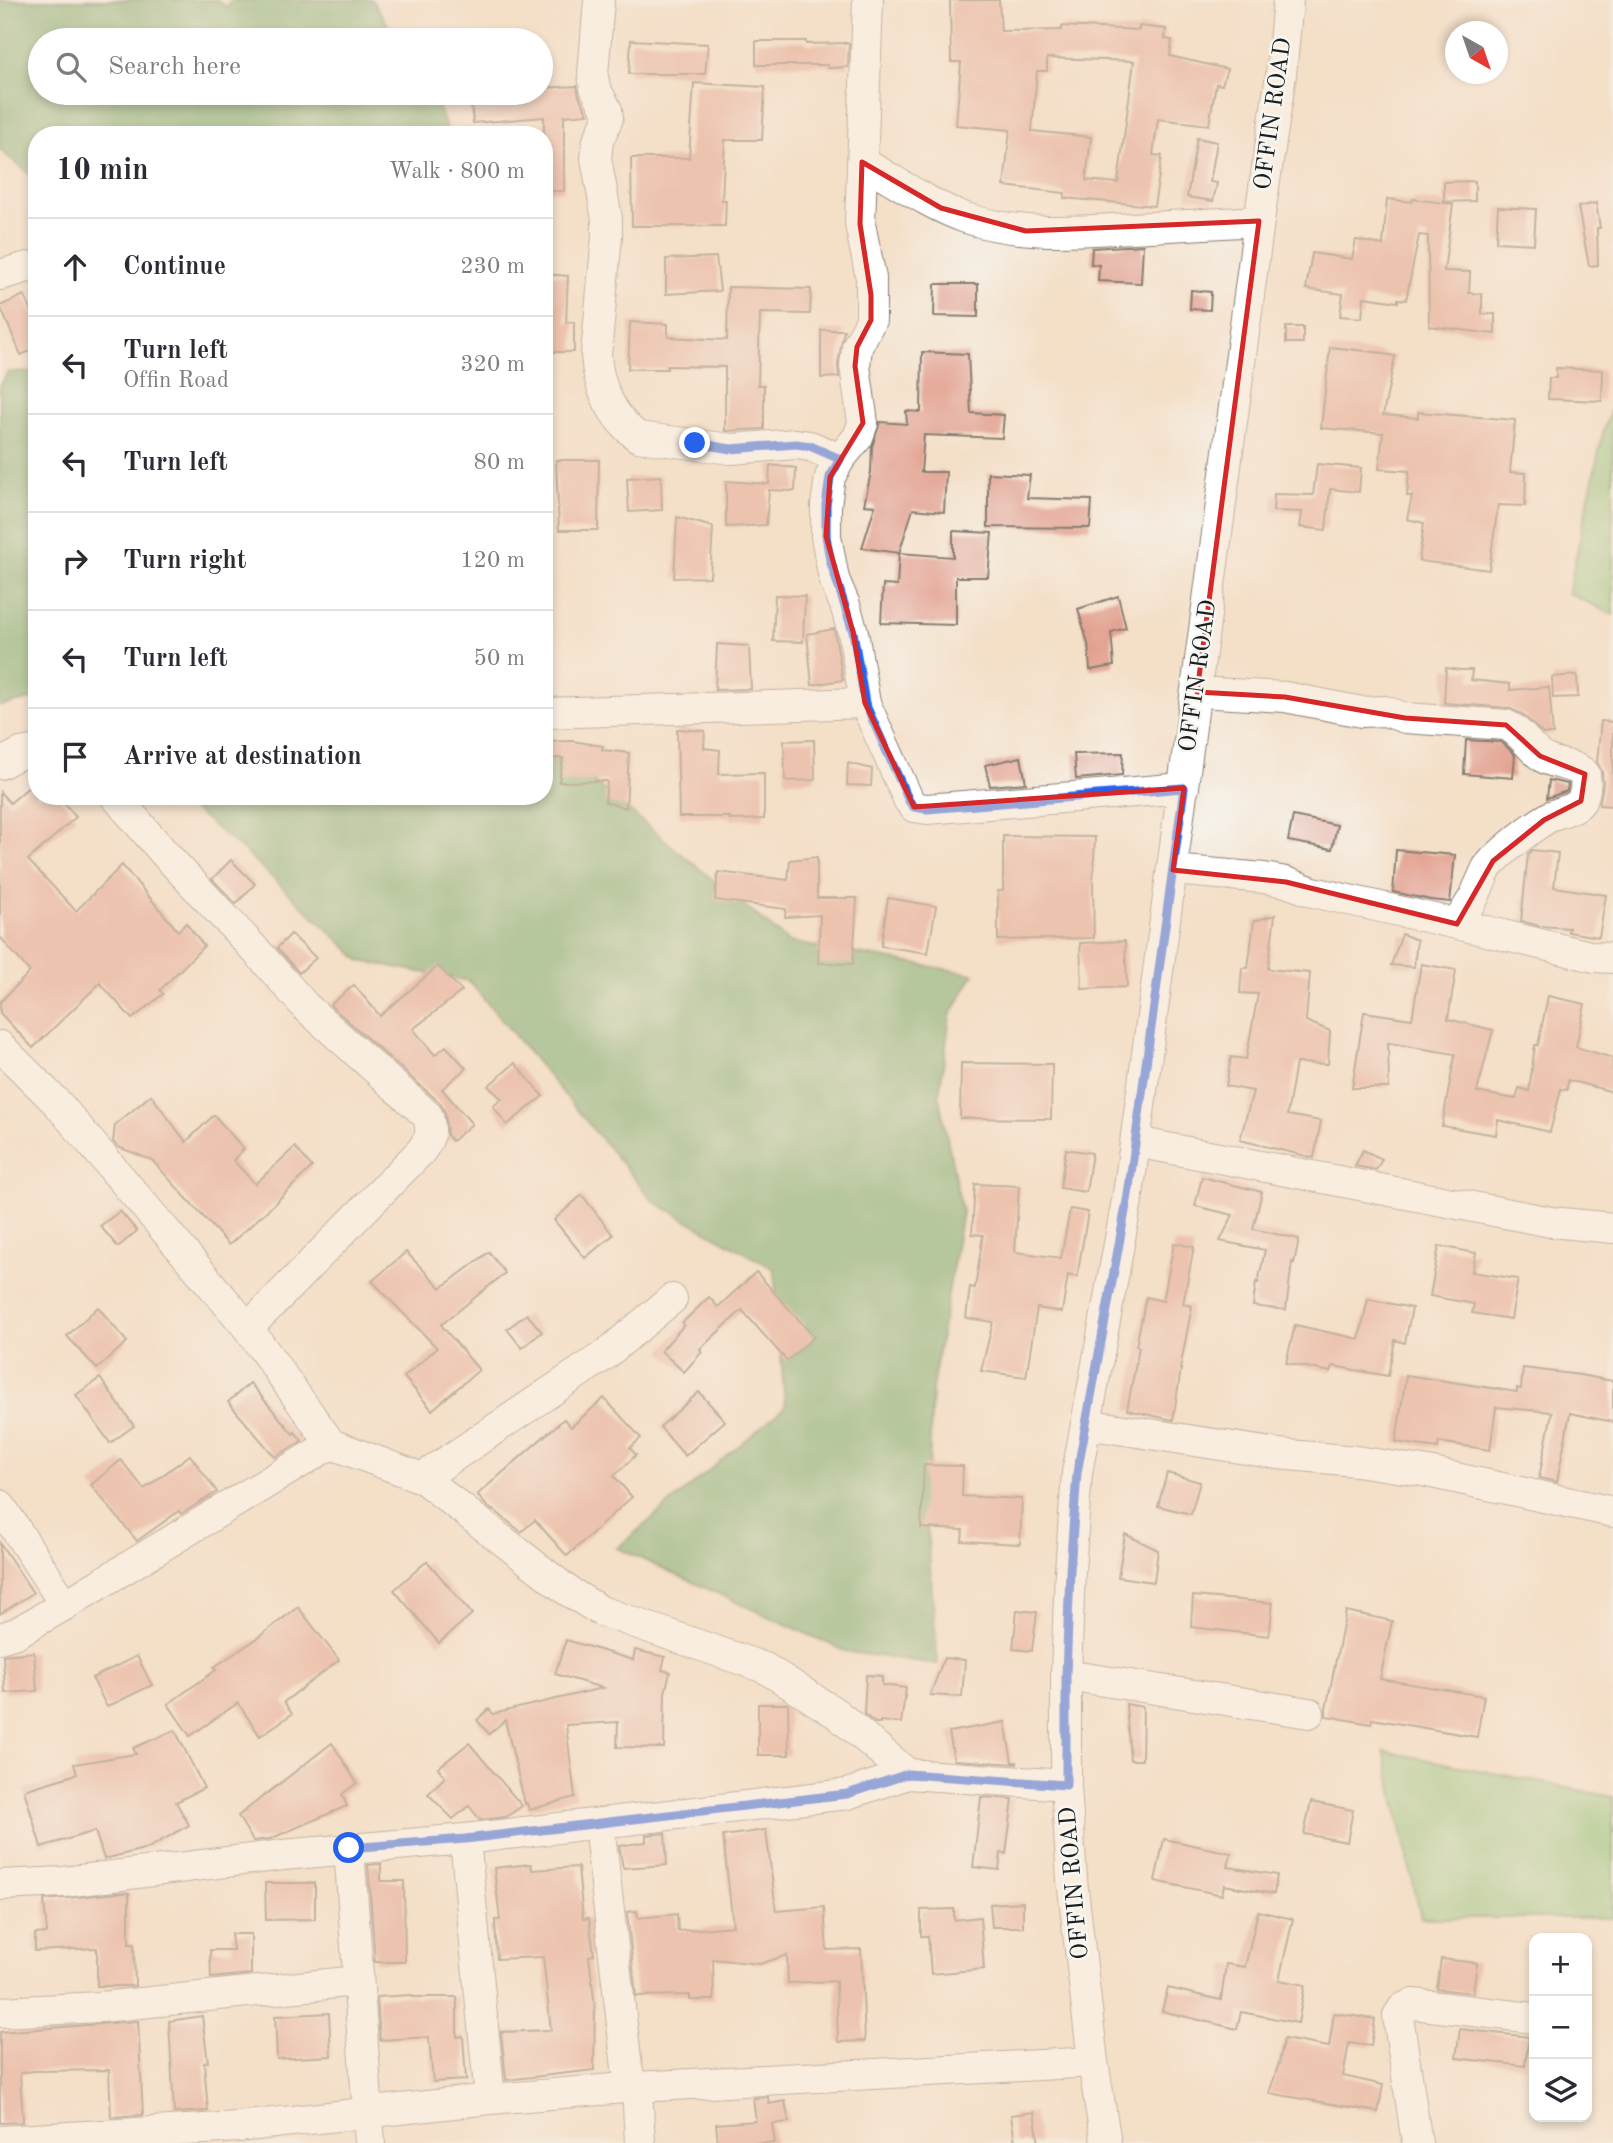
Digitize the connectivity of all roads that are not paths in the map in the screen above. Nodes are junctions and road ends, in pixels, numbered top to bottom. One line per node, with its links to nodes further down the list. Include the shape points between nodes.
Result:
1 (599, 0): 6 (street, via 593,75 608,118 596,158 607,219 596,355 608,401 626,428 639,437 731,449 796,444)
2 (868, 0): 4 (street)
3 (1288, 0): 5 (street, OFFIN ROAD)
4 (862, 162): 5 (street, via 941,208 1026,231); 6 (street, via 860,224 871,278 871,320 857,347 855,366 863,423)
5 (1259, 220): 7 (street, OFFIN ROAD)
6 (840, 459): 8 (street, via 830,477 826,536 834,579 853,632)
7 (1197, 692): 12 (street, OFFIN ROAD); 15 (street, via 1285,697 1405,718 1506,725 1540,756 1580,769 1586,784 1581,801 1544,820 1493,861)
8 (865, 703): 9 (street); 12 (street, via 914,807)
9 (553, 713)
10 (28, 752): 11 (street)
11 (0, 764)
12 (1184, 788): 14 (street, OFFIN ROAD)
13 (123, 805): 21 (street, via 306,1007 428,1116 431,1128 421,1151)
14 (1173, 870): 15 (street, via 1286,882); 18 (street, OFFIN ROAD)
15 (1457, 924): 16 (street)
16 (1613, 958)
17 (0, 1046): 21 (street, via 58,1104)
18 (1136, 1142): 19 (street, via 1551,1222); 22 (street, OFFIN ROAD)
19 (1613, 1228)
20 (672, 1299): 24 (street, via 605,1354)
21 (248, 1328): 23 (street)
22 (1086, 1424): 26 (street, via 1423,1471); 29 (street, OFFIN ROAD, via 1077,1473)
23 (331, 1444): 24 (street); 27 (street)
24 (422, 1478): 31 (street, via 568,1591 601,1611 765,1668 837,1714)
25 (0, 1505): 27 (street)
26 (1613, 1512)
27 (65, 1605): 28 (street)
28 (0, 1638)
29 (1066, 1675): 30 (street); 32 (street, OFFIN ROAD)
30 (1309, 1713)
31 (908, 1774): 32 (street); 33 (street, via 847,1794)
32 (1066, 1785): 40 (street, OFFIN ROAD)
33 (599, 1824): 34 (street); 41 (street, via 627,2068)
34 (465, 1839): 35 (street); 42 (street)
35 (349, 1848): 36 (street, via 64,1882); 37 (street)
36 (0, 1885)
37 (357, 1981): 38 (street, via 101,2007); 43 (street)
38 (0, 2012)
39 (1529, 2017): 50 (street, via 1413,2004 1403,2008 1398,2016)
40 (1093, 2062): 41 (street); 49 (street, OFFIN ROAD)
41 (637, 2087): 42 (street); 48 (street)
42 (490, 2099): 43 (street)
43 (367, 2112): 44 (street); 47 (street)
44 (237, 2135): 45 (street)
45 (117, 2138): 46 (street)
46 (0, 2141)
47 (370, 2143)
48 (640, 2143)
49 (1106, 2143)
50 (1417, 2143)

